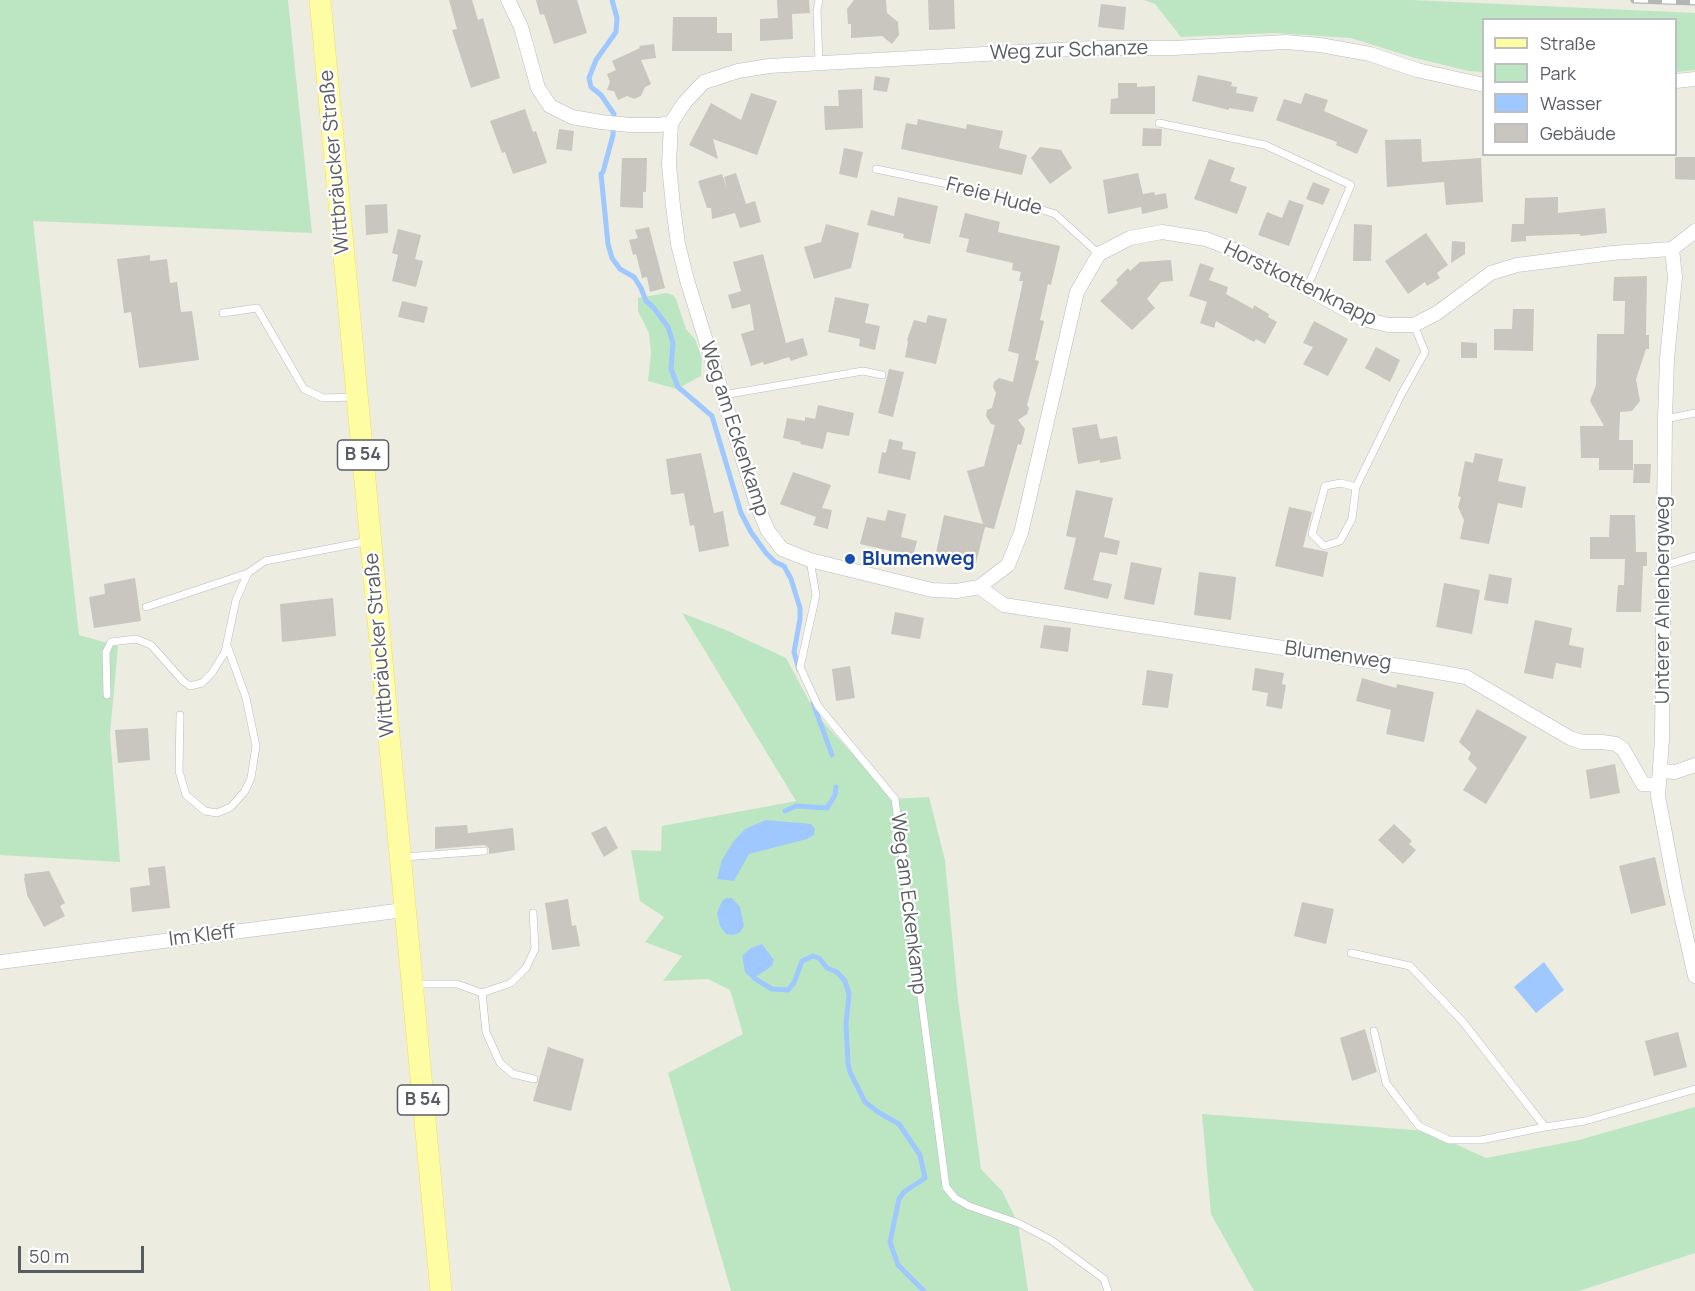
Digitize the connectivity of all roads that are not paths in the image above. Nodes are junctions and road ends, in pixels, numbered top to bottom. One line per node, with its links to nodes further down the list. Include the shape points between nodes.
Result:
1 (320, 0): 19 (main road, Wittbräucker Straße / B 54)
2 (508, 0): 8 (street, via 521,27 538,88 550,106 572,117 601,122)
3 (819, 0): 4 (lane)
4 (819, 63): 7 (street, Weg zur Schanze, via 1287,42 1370,54 1417,70); 8 (street, Weg zur Schanze, via 738,71 705,82)
5 (1695, 79): 6 (street)
6 (1677, 81)
7 (1482, 85)
8 (671, 123): 18 (street, Weg am Eckenkamp, via 669,165 678,244)
9 (1159, 123): 14 (lane, via 1265,145 1351,185)
10 (876, 168): 13 (lane, Freie Hude, via 991,193 1055,214)
11 (1695, 231): 12 (street)
12 (1672, 249): 16 (street, Horstkottenknapp, via 1517,265 1491,273 1437,314); 21 (street, Unterer Ahlenbergweg, via 1675,277)
13 (1098, 254): 14 (street, Horstkottenknapp, via 1130,238 1162,232 1206,239 1242,253); 28 (street, via 1077,292 1021,534 1008,565)
14 (1307, 288): 16 (street, Horstkottenknapp, via 1364,319 1388,325)
15 (223, 313): 19 (lane, via 257,308 304,390 323,398)
16 (1414, 325): 22 (lane, via 1425,352)
17 (882, 375): 18 (lane, via 862,371)
18 (723, 395): 25 (street, Weg am Eckenkamp, via 768,531 782,549)
19 (357, 397): 23 (main road, Wittbräucker Straße / B 54)
20 (1695, 413): 21 (lane)
21 (1665, 419): 26 (street, Unterer Ahlenbergweg)
22 (1356, 487): 22 (lane, via 1352,519 1340,541 1324,546 1312,534 1325,486 1341,483)
23 (371, 540): 27 (lane, via 265,561); 36 (main road, Wittbräucker Straße / B 54)
24 (1695, 556): 26 (lane)
25 (810, 560): 28 (street, via 932,591); 49 (lane, Weg am Eckenkamp, via 816,596 800,667 818,706 895,799 946,1187 969,1206 1018,1223 1051,1240 1104,1279)
26 (1663, 566): 34 (street, Unterer Ahlenbergweg)
27 (248, 573): 29 (lane); 30 (lane, via 236,600)
28 (979, 587): 34 (street, Blumenweg, via 1004,605 1466,677 1570,738 1616,744 1623,749 1643,784)
29 (146, 607)
30 (227, 645): 31 (lane, via 212,673 190,686 151,645 136,639 111,642 106,652); 32 (lane, via 246,698 256,746 251,778 231,807 217,813 205,811 186,795 180,771)
31 (107, 695)
32 (180, 715)
33 (1695, 765): 34 (street)
34 (1659, 778): 41 (street, Unterer Ahlenbergweg, via 1662,825)
35 (484, 851): 36 (lane)
36 (399, 857): 37 (main road, Wittbräucker Straße / B 54)
37 (404, 910): 40 (street, Im Kleff); 42 (main road, Wittbräucker Straße / B 54)
38 (532, 913): 43 (lane, via 535,949 526,968 511,982)
39 (1352, 953): 47 (lane, via 1410,966 1463,1022)
40 (0, 962)
41 (1695, 976)
42 (411, 984): 43 (lane, via 457,984); 48 (main road, Wittbräucker Straße / B 54)
43 (482, 993): 45 (lane, via 486,1032 500,1063 513,1074)
44 (1374, 1031): 47 (lane, via 1386,1083 1419,1126 1449,1140 1481,1140)
45 (534, 1079)
46 (1695, 1089): 47 (lane, via 1585,1121)
47 (1545, 1127)
48 (441, 1291)
49 (1108, 1291)

